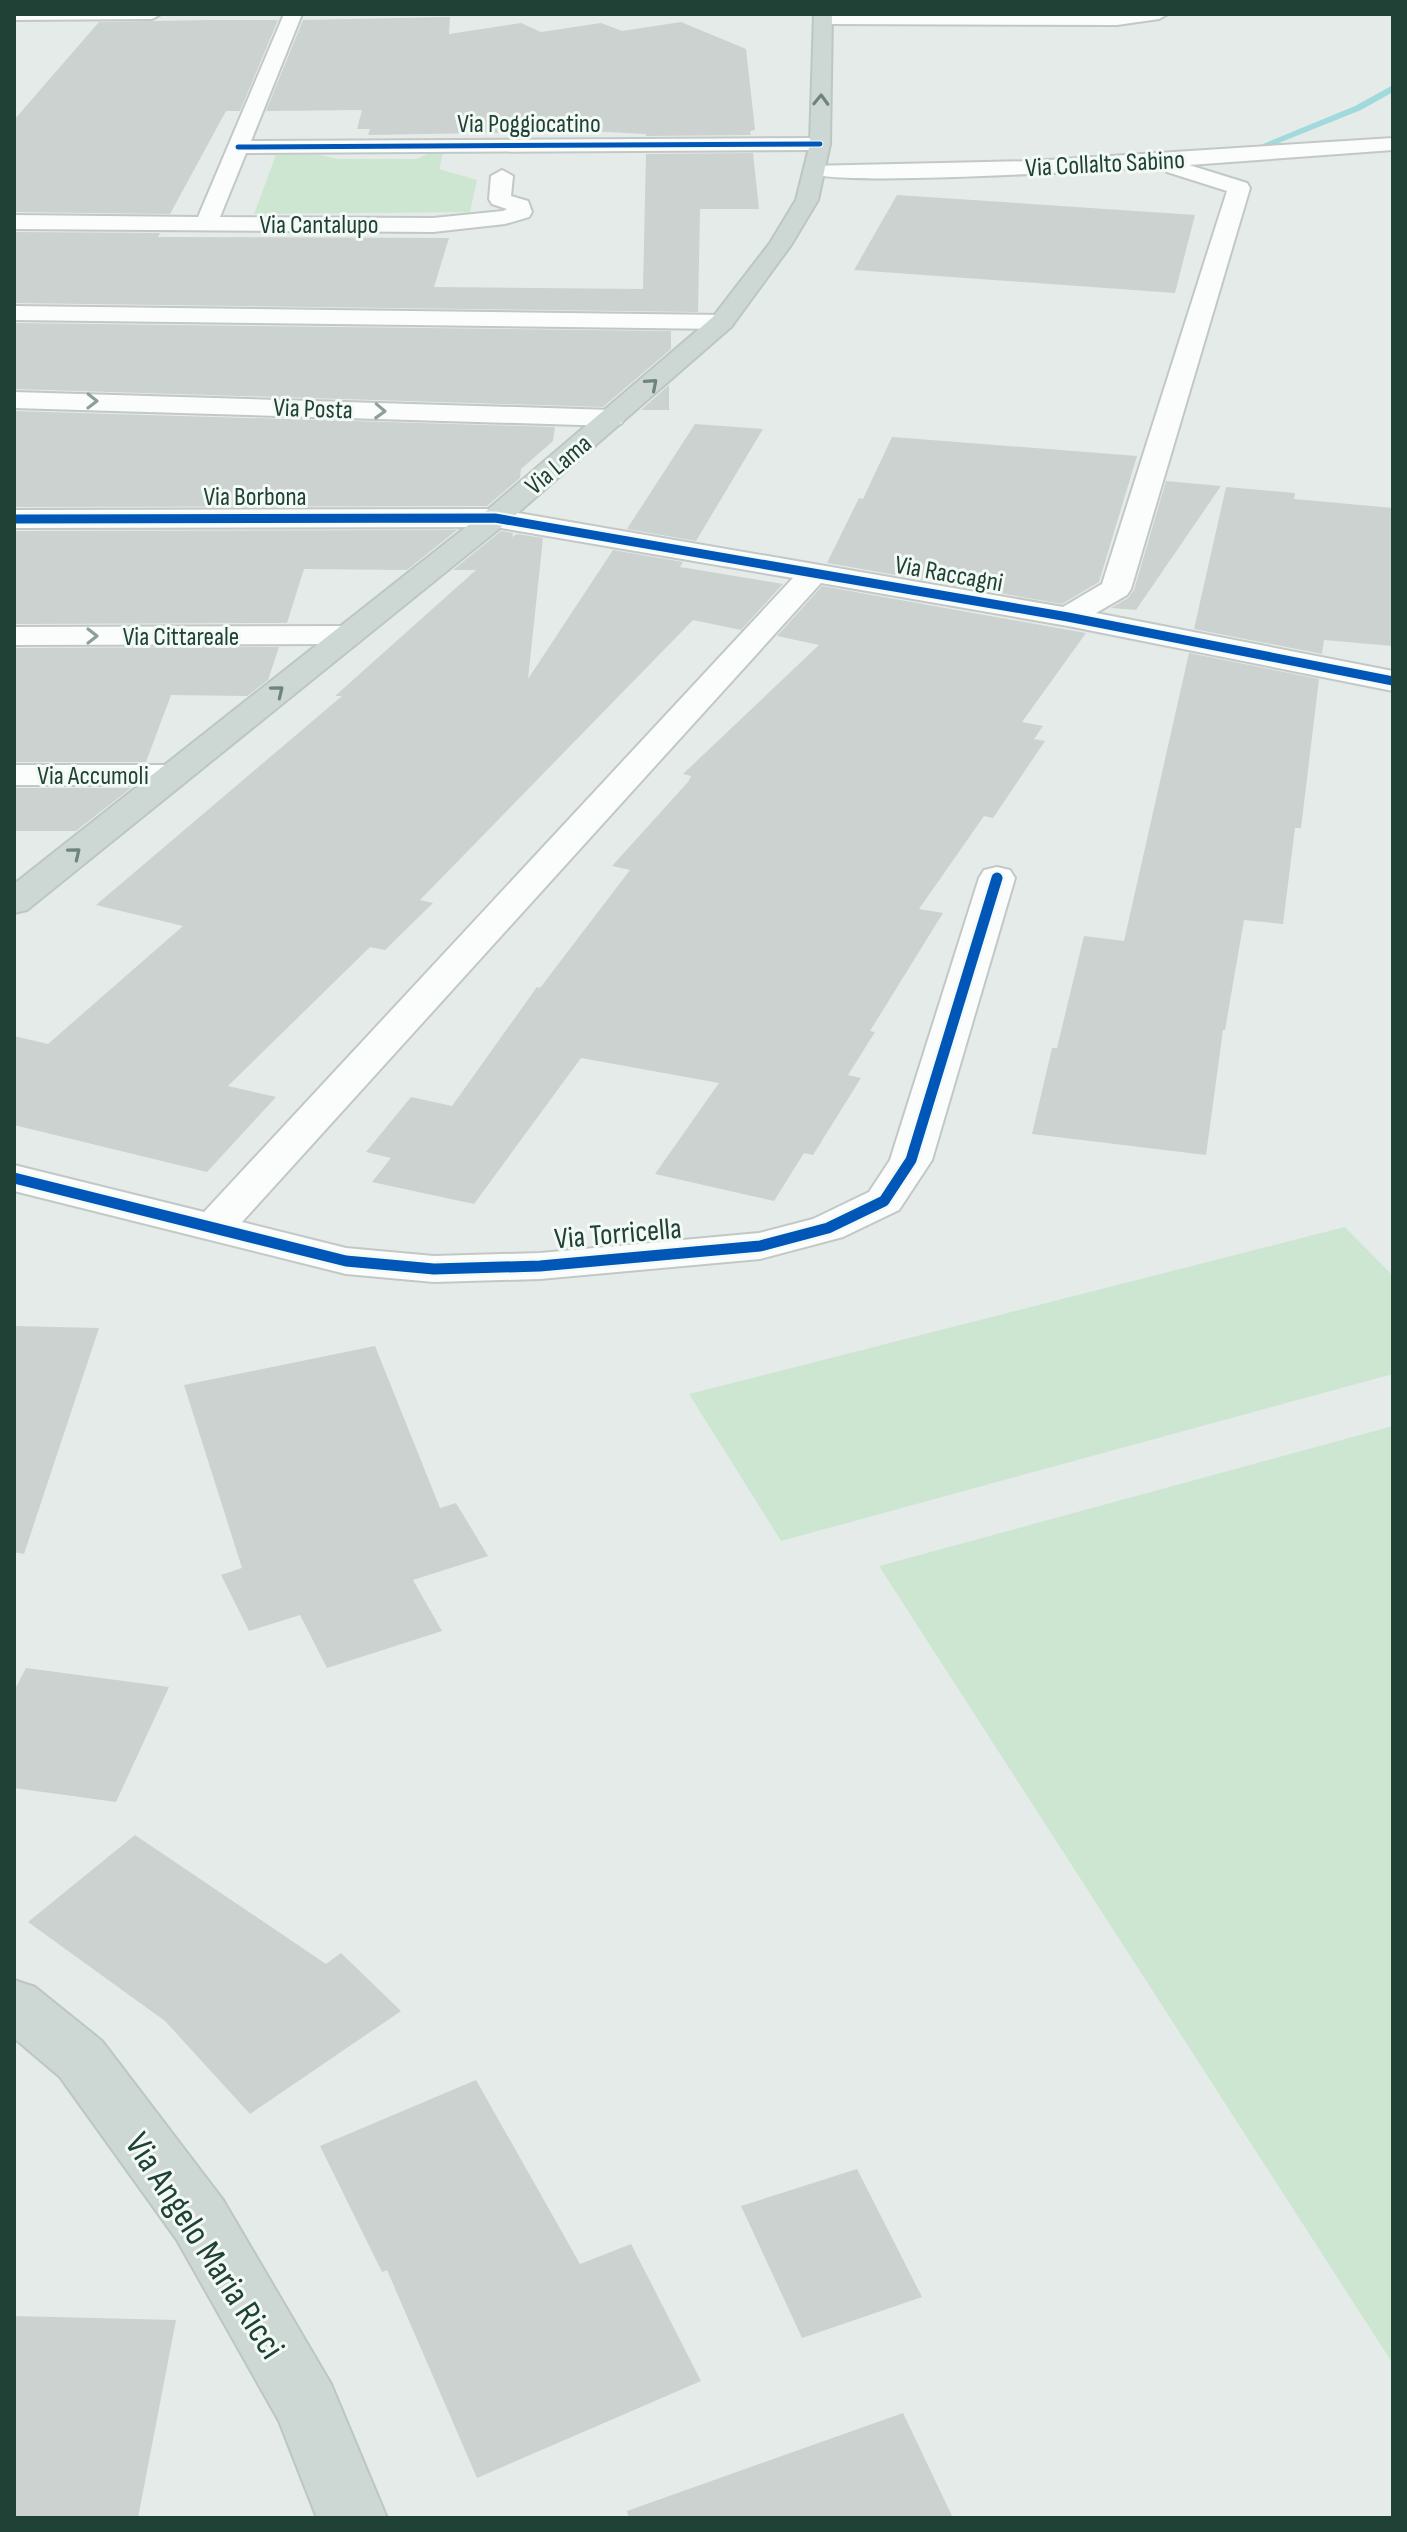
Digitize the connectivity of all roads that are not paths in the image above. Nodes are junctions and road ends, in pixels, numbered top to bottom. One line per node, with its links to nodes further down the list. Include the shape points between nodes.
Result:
1 (152, 14): 4 (street)
2 (293, 14): 7 (street, Via Cantalupo)
3 (1159, 14): 5 (street, via 1117,20)
4 (14, 15)
5 (823, 16): 8 (main road, Via Lama, one-way to 5)
6 (1393, 144): 9 (street, Via Collalto Sabino)
7 (238, 147): 8 (street, Via Poggiocatino); 12 (street, Via Cantalupo)
8 (818, 158): 9 (street, Via Collalto Sabino, via 914,173); 14 (main road, Via Lama, via 797,218)
9 (1156, 160): 20 (street, via 1239,188 1116,589)
10 (502, 176): 12 (street, Via Cantalupo, via 500,199 520,206 521,212 505,217 433,225)
11 (14, 222): 12 (street, Via Cantalupo)
12 (206, 224)
13 (14, 313): 14 (street)
14 (722, 322): 16 (main road, Via Lama, one-way to 14)
15 (14, 400): 16 (street, Via Posta, one-way to 16)
16 (612, 418): 17 (main road, Via Lama)
17 (495, 518): 18 (street, Via Borbona); 19 (street, Via Raccagni); 21 (main road, Via Lama)
18 (14, 519)
19 (815, 572): 20 (street, Via Raccagni); 29 (street)
20 (1068, 617): 23 (street, Via Raccagni)
21 (348, 635): 22 (street, Via Cittareale, one-way to 21); 25 (main road, Via Lama, one-way to 21)
22 (14, 636)
23 (1393, 681)
24 (14, 775): 25 (street, Via Accumoli)
25 (173, 775): 27 (main road, Via Lama, one-way to 25)
26 (997, 878): 29 (street, Via Torricella, via 911,1160 884,1201 828,1228 760,1246 540,1266 434,1269 346,1261)
27 (14, 902)
28 (14, 1178): 29 (street, Via Torricella)
29 (213, 1228)
30 (14, 2004): 31 (main road, Via Angelo Maria Ricci, via 81,2059 200,2220 307,2406)
31 (352, 2518)

